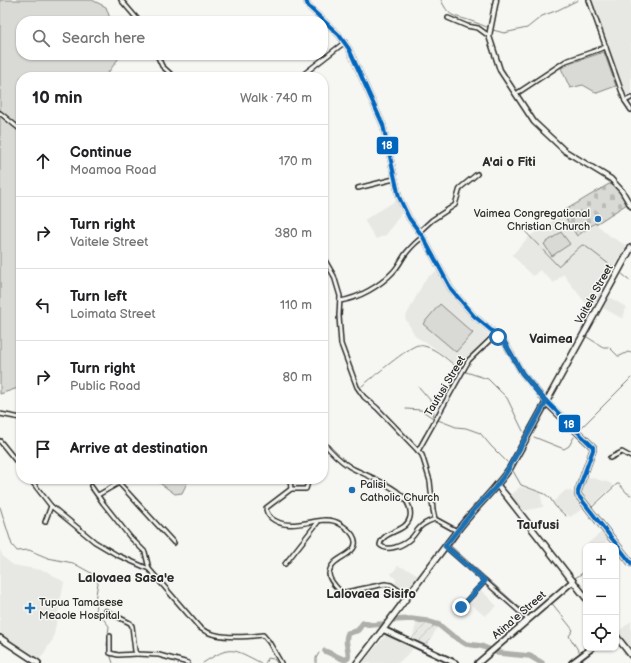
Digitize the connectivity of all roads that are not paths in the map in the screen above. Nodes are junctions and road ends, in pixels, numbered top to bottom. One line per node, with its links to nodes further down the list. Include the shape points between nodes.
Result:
1 (121, 0): 5 (street)
2 (306, 0): 6 (street)
3 (496, 0): 9 (street)
4 (590, 0): 11 (street)
5 (135, 16)
6 (317, 16)
7 (448, 18): 9 (street)
8 (328, 25): 10 (street)
9 (489, 34): 17 (street, via 500,70)
10 (345, 42): 12 (street); 24 (street, via 383,125)
11 (606, 47): 17 (street, via 566,61); 19 (street)
12 (328, 55)
13 (159, 60): 15 (street)
14 (322, 60): 16 (street)
15 (169, 72)
16 (306, 72)
17 (516, 94): 26 (street, via 534,122 565,151 611,180 622,191)
18 (631, 98): 19 (street)
19 (625, 101): 20 (street)
20 (631, 110)
21 (0, 113): 22 (street)
22 (16, 126)
23 (477, 174): 27 (street, via 460,188 454,205)
24 (394, 179): 25 (street); 27 (street, via 399,197)
25 (358, 188)
26 (631, 206)
27 (419, 232): 28 (street)
28 (423, 237): 31 (street, via 385,280 369,290); 32 (street, via 451,289 474,316)
29 (631, 248): 33 (main road, Vaitele Street)
30 (328, 266): 31 (street, via 334,276)
31 (340, 301): 38 (street, via 341,344 357,387)
32 (495, 335): 33 (street, via 504,342 522,373); 38 (street, Taufusi Street, via 469,360)
33 (546, 402): 42 (main road, Vaitele Street); 61 (main road, via 593,447 578,495)
34 (0, 414): 35 (street)
35 (16, 417)
36 (0, 441): 41 (street)
37 (328, 448): 55 (street, via 345,464 396,490 409,506 409,521 382,538 382,547 403,544 424,524)
38 (418, 451): 55 (street, via 430,481)
39 (631, 457): 40 (street, via 622,452)
40 (610, 458)
41 (16, 461)
42 (514, 461): 48 (main road, Vaitele Street); 53 (main road, via 504,482)
43 (34, 484): 54 (street)
44 (117, 484): 51 (street)
45 (120, 484): 59 (street)
46 (290, 484): 50 (street)
47 (308, 484): 50 (street, via 306,489)
48 (497, 485): 52 (main road, Vaitele Street); 53 (main road)
49 (91, 486): 51 (street)
50 (291, 489): 57 (street, via 266,508 267,514 274,521 289,524)
51 (98, 495): 63 (street, via 130,537 145,552)
52 (488, 496): 53 (main road, via 497,492); 58 (main road, Vaitele Street)
53 (508, 498): 64 (main road)
54 (52, 506): 56 (street); 63 (street, via 101,546)
55 (435, 519): 58 (street)
56 (45, 522)
57 (318, 522): 62 (street); 67 (street, via 332,520 340,523 354,536 355,546 336,561 329,574 341,592 385,584 393,586)
58 (457, 531): 60 (main road, Vaitele Street)
59 (174, 543)
60 (445, 546): 65 (street); 67 (main road, Vaitele Street)
61 (631, 563)
62 (285, 564)
63 (149, 569): 80 (street, via 202,630 232,636 263,635)
64 (573, 580): 66 (main road); 70 (main road, Atina'e Street)
65 (485, 581): 68 (street); 70 (street)
66 (583, 594)
67 (408, 597): 71 (main road, Vaitele Street)
68 (461, 607)
69 (106, 611): 76 (street, via 130,622)
70 (528, 618): 83 (main road, Atina'e Street)
71 (384, 629): 81 (main road, Vaitele Street); 82 (main road)
72 (110, 636): 76 (street, via 110,653)
73 (0, 638): 78 (main road)
74 (619, 640): 77 (main road)
75 (588, 651): 84 (main road)
76 (137, 654): 79 (street, via 159,655)
77 (631, 655)
78 (37, 663)
79 (188, 663)
80 (281, 663)
81 (357, 663)
82 (455, 663)
83 (478, 663)
84 (572, 663)

